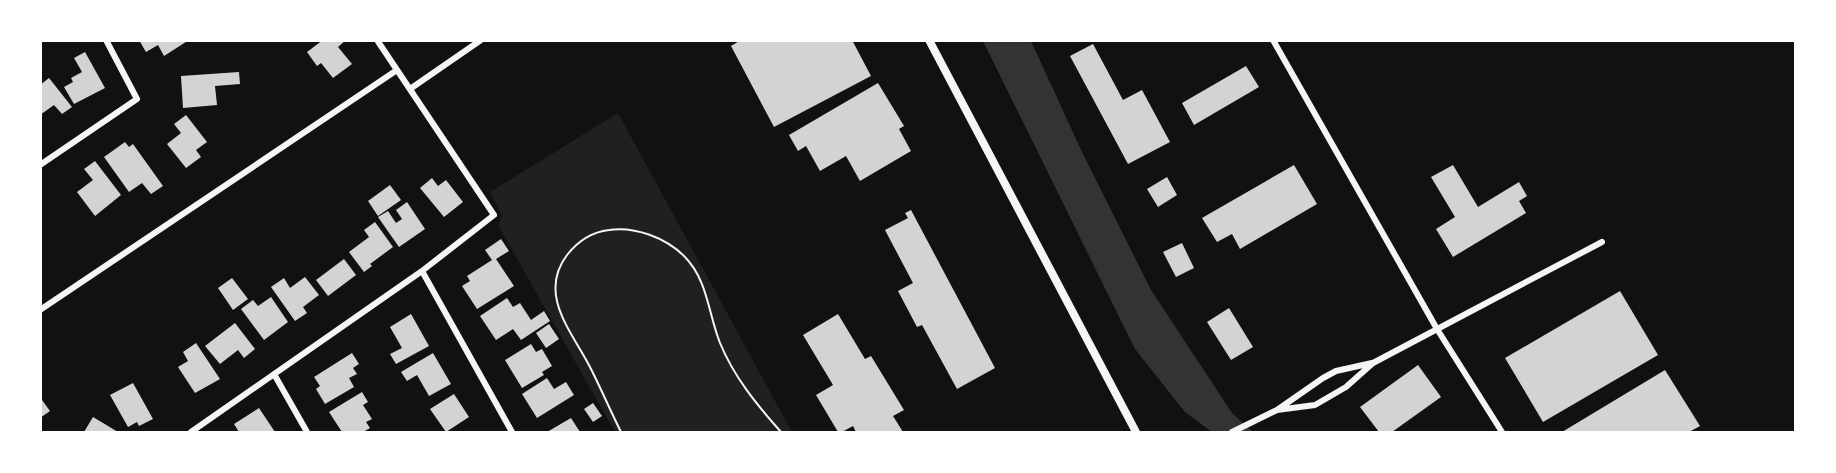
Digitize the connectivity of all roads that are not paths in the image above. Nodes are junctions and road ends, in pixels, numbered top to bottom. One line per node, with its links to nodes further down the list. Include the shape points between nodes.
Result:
1 (106, 40): 8 (street, via 137,99)
2 (377, 40): 6 (street)
3 (481, 40): 7 (street)
4 (929, 40): 19 (main road)
5 (1273, 40): 12 (street)
6 (397, 70): 7 (street); 11 (street)
7 (410, 89): 10 (street, via 494,215)
8 (40, 165)
9 (1602, 242): 12 (street)
10 (422, 270): 14 (street); 18 (street)
11 (40, 310)
12 (1437, 329): 13 (street); 21 (street)
13 (1372, 363): 15 (street, via 1323,378); 15 (street, via 1346,387 1315,405)
14 (274, 374): 16 (street); 17 (street)
15 (1277, 410): 20 (street)
16 (191, 432)
17 (307, 432)
18 (512, 432)
19 (1136, 432)
20 (1232, 432)
21 (1502, 432)

